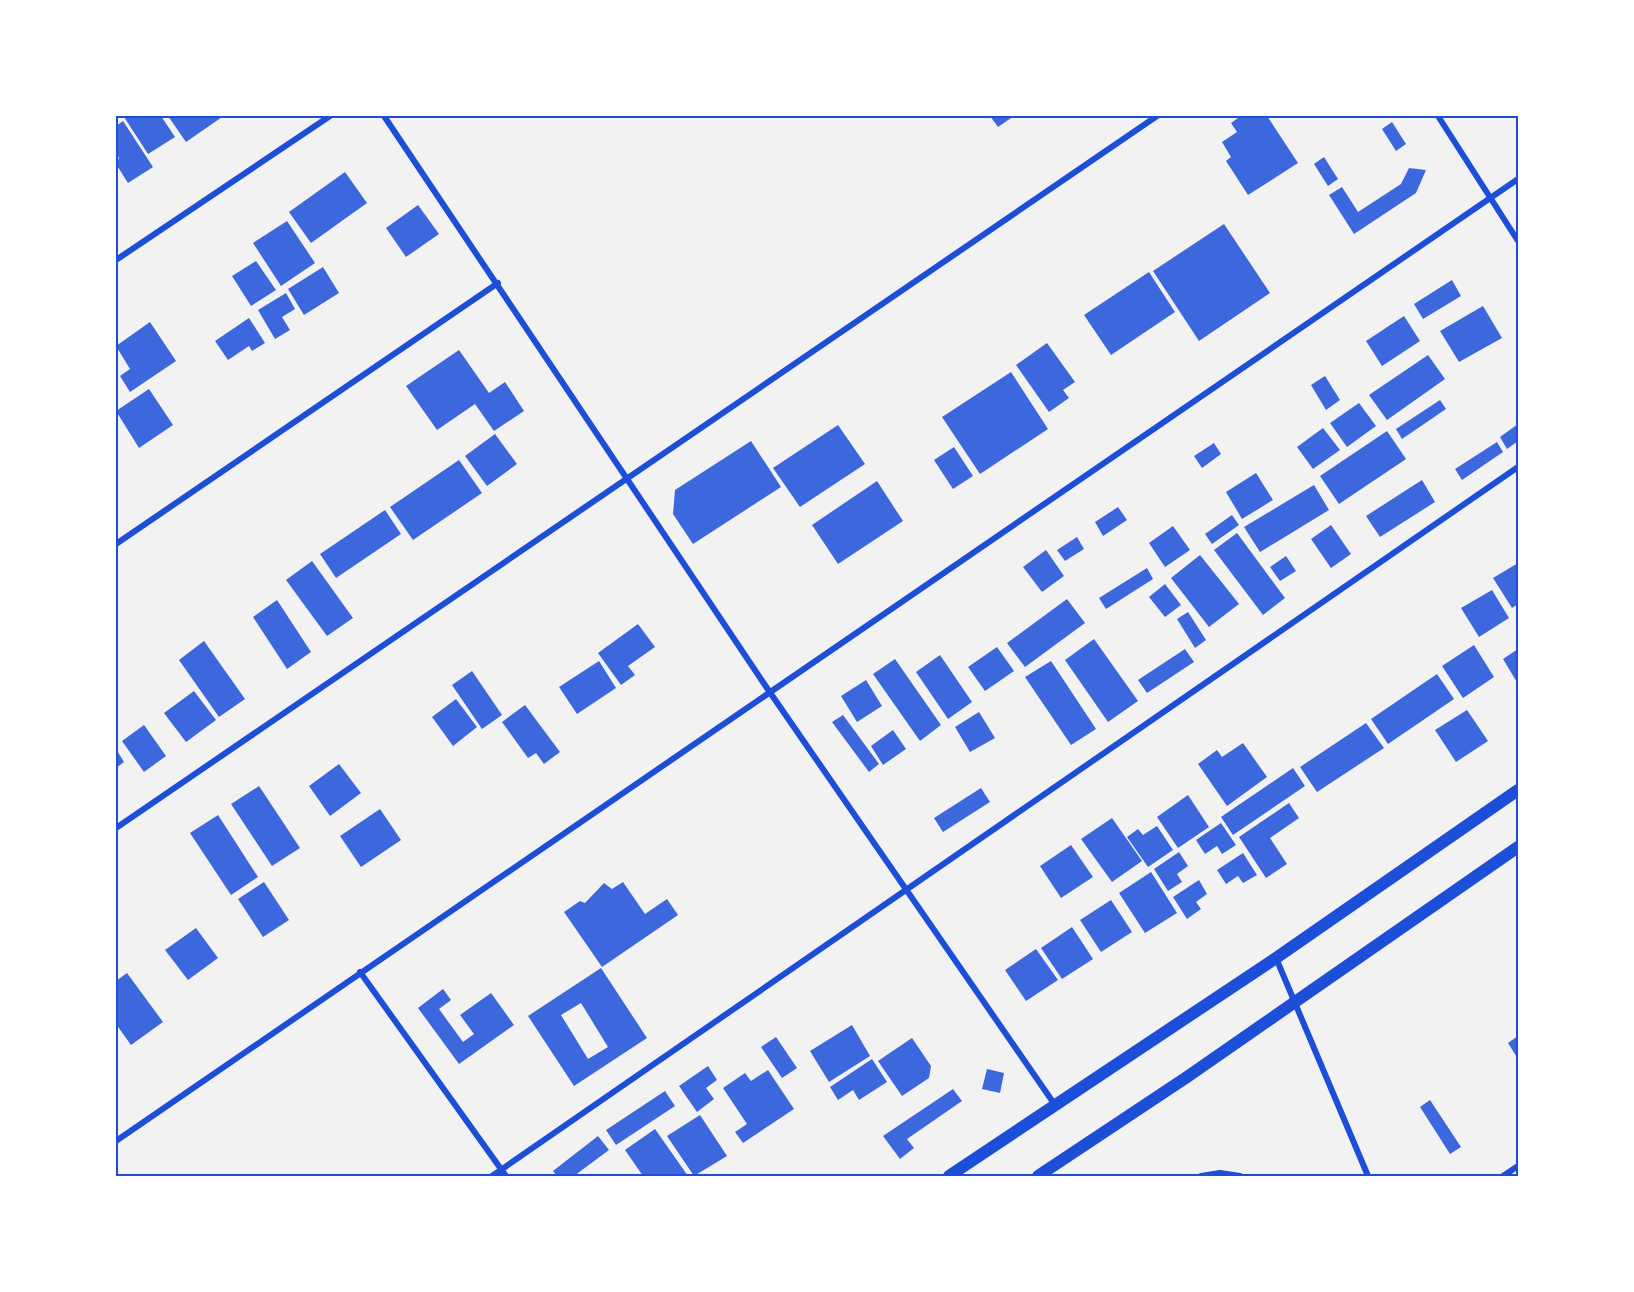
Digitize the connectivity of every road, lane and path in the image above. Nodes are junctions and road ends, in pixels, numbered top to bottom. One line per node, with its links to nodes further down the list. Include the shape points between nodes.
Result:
1 (330, 116): 8 (street)
2 (384, 116): 9 (street)
3 (1157, 116): 11 (street)
4 (1438, 116): 6 (street)
5 (1518, 179): 6 (street)
6 (1490, 199): 7 (street); 13 (street)
7 (1518, 241)
8 (116, 260)
9 (498, 282): 11 (street); 12 (street)
10 (1518, 467): 17 (street)
11 (625, 477): 13 (street); 15 (street)
12 (116, 544)
13 (770, 691): 17 (street); 19 (street)
14 (1518, 790): 18 (main road)
15 (116, 828)
16 (1518, 847): 20 (main road)
17 (907, 892): 21 (street); 24 (street)
18 (1276, 958): 20 (street); 21 (main road)
19 (360, 972): 22 (street); 24 (street)
20 (1295, 1001): 27 (main road); 30 (street)
21 (1056, 1105): 26 (main road)
22 (116, 1141)
23 (1518, 1166): 31 (street)
24 (504, 1173): 25 (street)
25 (492, 1176)
26 (949, 1176)
27 (1038, 1176)
28 (1201, 1176): 29 (street)
29 (1240, 1176)
30 (1368, 1176)
31 (1503, 1176)

